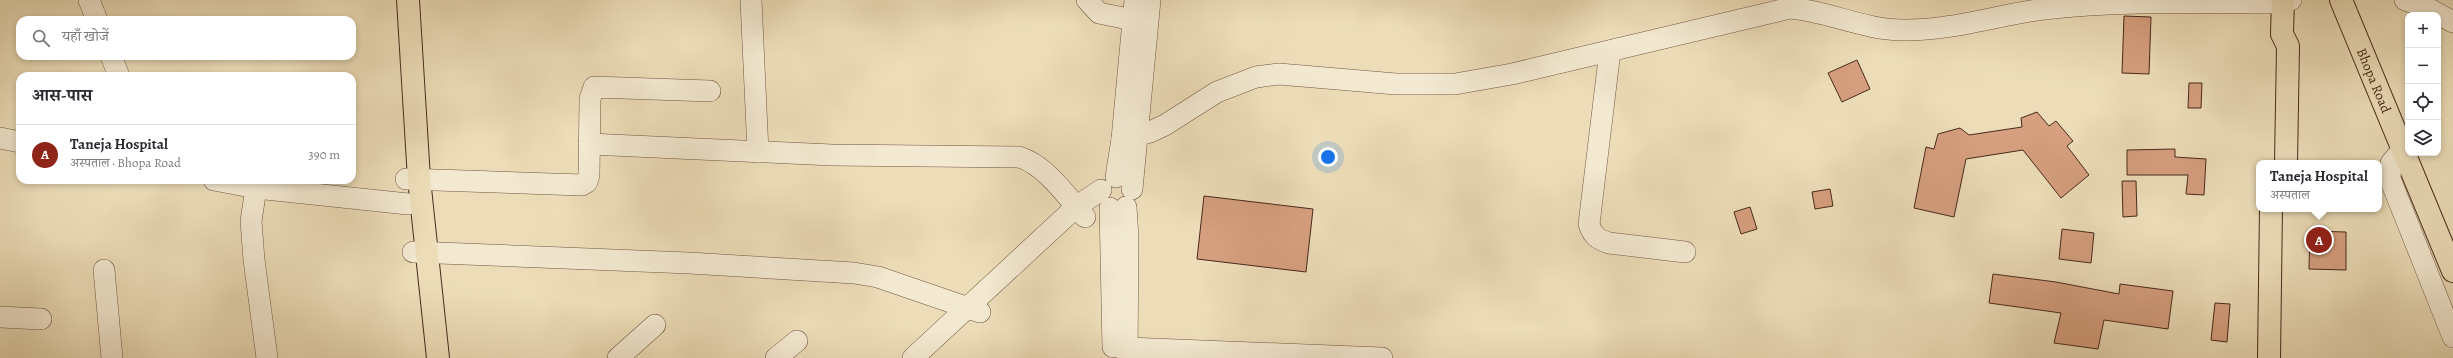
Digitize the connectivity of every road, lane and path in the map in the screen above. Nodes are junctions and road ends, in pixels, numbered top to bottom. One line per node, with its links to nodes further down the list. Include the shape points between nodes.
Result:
1 (89, 0): 12 (street)
2 (394, 0): 27 (main road)
3 (408, 0): 27 (main road)
4 (751, 0): 24 (street)
5 (1087, 0): 11 (street, via 1099,13)
6 (1150, 0): 20 (street)
7 (2342, 0): 23 (main road, Bhopa Road)
8 (2405, 0): 13 (street, via 2424,6)
9 (2286, 1): 10 (street, via 2099,4 1903,30 1875,28); 14 (main road)
10 (1789, 4): 15 (street)
11 (1134, 10): 20 (street)
12 (95, 16)
13 (2453, 22)
14 (2282, 34): 25 (main road, via 2275,43); 26 (main road, via 2288,46)
15 (1610, 51): 20 (street, via 1512,74 1455,84 1396,84 1279,74 1256,77 1217,92 1165,125); 36 (street, via 1590,224 1592,234 1599,240 1609,243)
16 (113, 60): 17 (street)
17 (117, 72)
18 (710, 90): 22 (street, via 594,88 590,99)
19 (0, 138): 21 (street)
20 (1130, 138): 30 (street)
21 (16, 141)
22 (589, 144): 24 (street); 27 (street, via 589,175 587,182 582,185)
23 (2403, 149): 38 (main road, Bhopa Road); 43 (street, via 2391,163 2390,179)
24 (758, 152): 32 (street, via 1030,160)
25 (2272, 160)
26 (2286, 160)
27 (413, 179): 31 (main road); 35 (main road)
28 (235, 184): 29 (street)
29 (256, 188): 31 (street); 47 (street, via 252,229)
30 (1115, 196): 32 (street); 45 (street, via 1128,238)
31 (408, 204): 35 (main road)
32 (1080, 212): 39 (street)
33 (2271, 212): 55 (main road)
34 (2285, 212): 56 (main road)
35 (420, 252): 39 (street, via 689,263 854,273 878,277); 48 (main road); 49 (main road)
36 (1684, 252)
37 (104, 270): 46 (street)
38 (2453, 271)
39 (974, 310): 52 (street); 53 (street)
40 (0, 317): 41 (street)
41 (41, 319)
42 (655, 326): 50 (street)
43 (2453, 337)
44 (797, 341): 51 (street)
45 (1122, 355): 54 (street)
46 (112, 358)
47 (267, 358)
48 (424, 358)
49 (438, 358)
50 (618, 358)
51 (776, 358)
52 (913, 358)
53 (931, 358)
54 (1382, 358)
55 (2269, 358)
56 (2283, 358)

